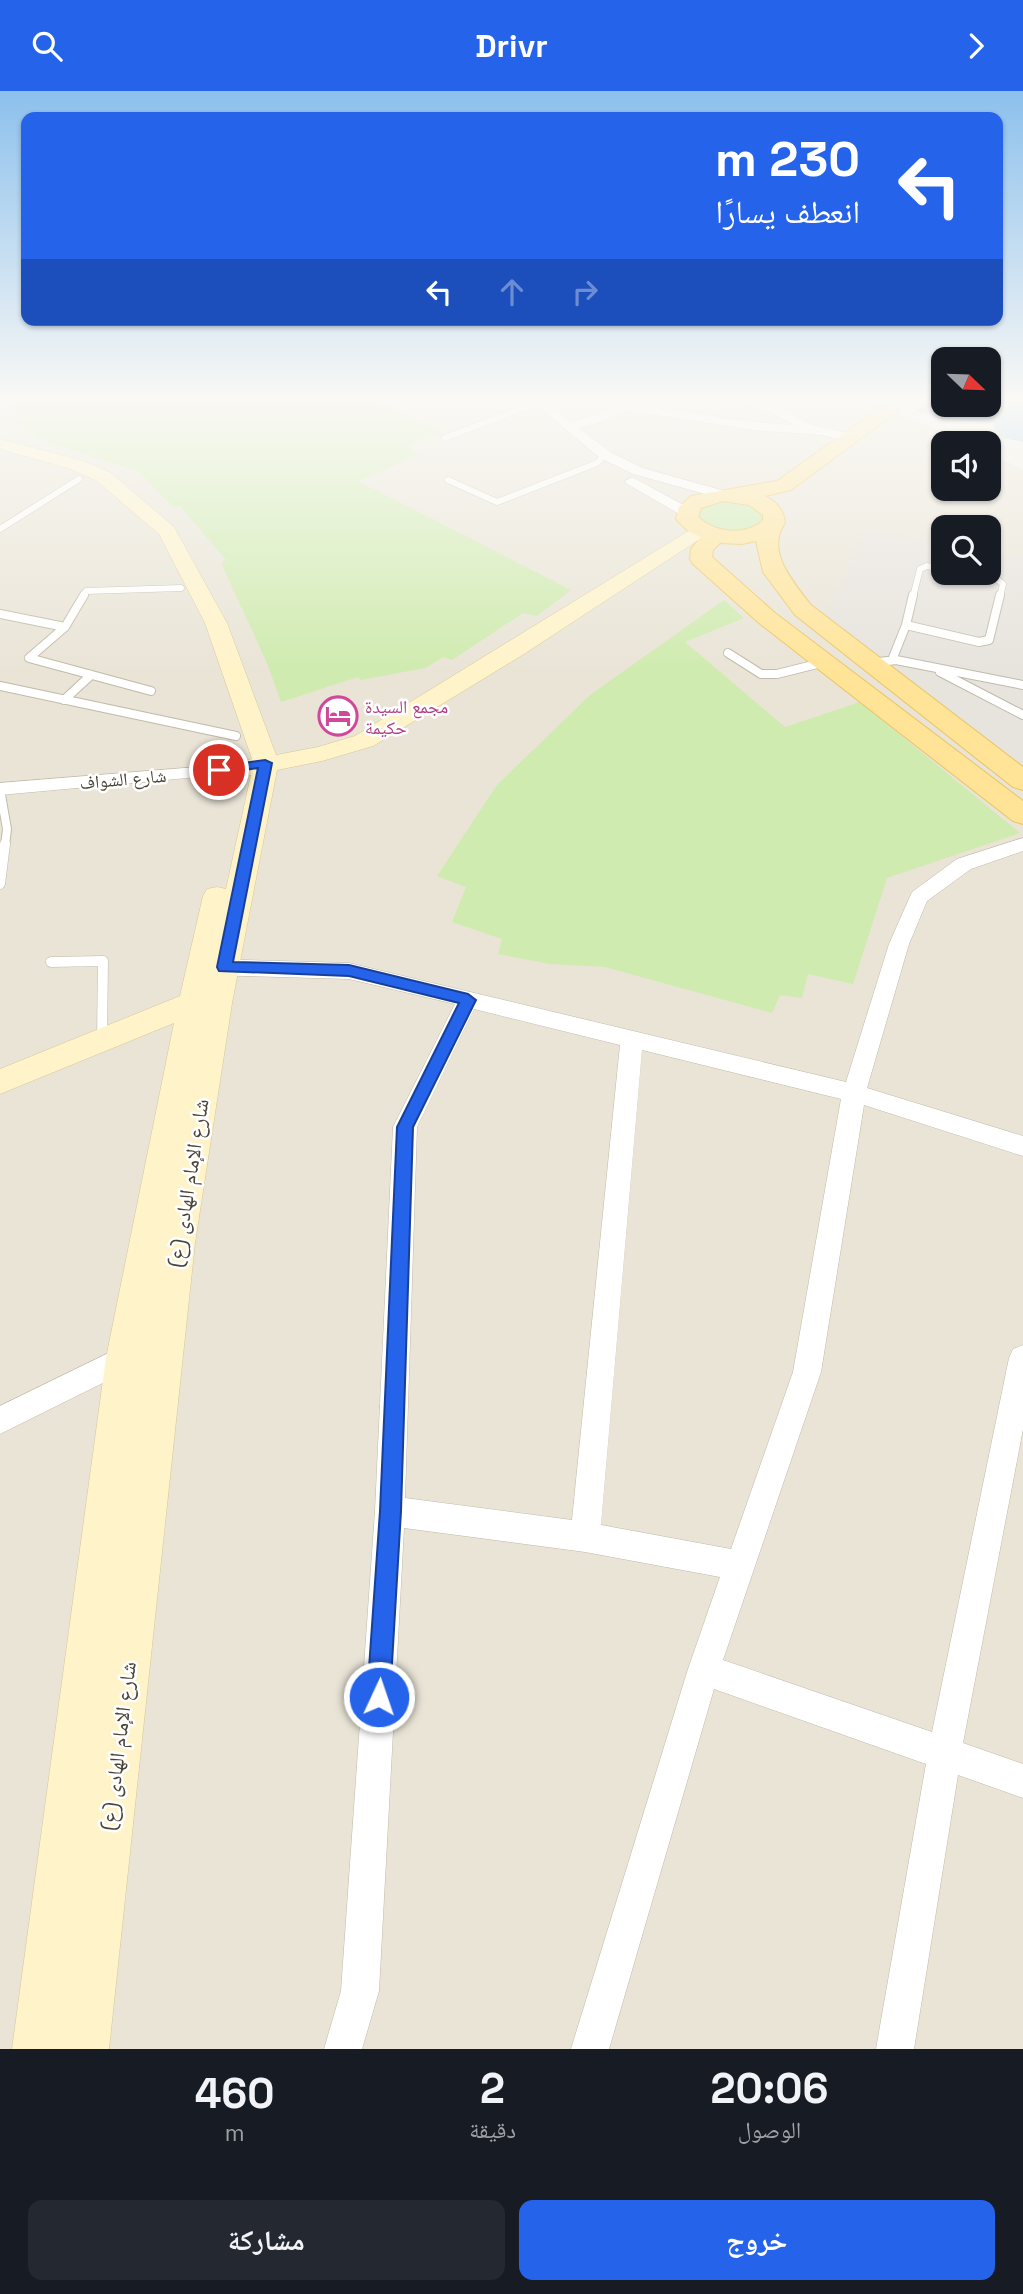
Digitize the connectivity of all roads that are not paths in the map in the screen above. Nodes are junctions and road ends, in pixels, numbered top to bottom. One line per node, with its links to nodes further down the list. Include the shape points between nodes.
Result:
1 (63, 489): 13 (lane)
2 (95, 489): 17 (main road, via 152,535)
3 (118, 489): 33 (main road, via 167,531 216,623)
4 (469, 489): 5 (lane, via 497,502)
5 (529, 489)
6 (647, 489): 11 (street)
7 (706, 489): 10 (street)
8 (766, 489): 10 (main road)
9 (783, 489): 12 (main road)
10 (730, 496): 11 (main road, via 698,500); 12 (main road, via 751,499)
11 (686, 512): 14 (main road, via 692,525)
12 (769, 520): 14 (main road, via 744,537); 18 (main road, via 767,545 774,572)
13 (0, 529)
14 (708, 533): 20 (main road, via 701,559); 33 (main road, via 364,741 322,754)
15 (931, 567): 21 (lane, via 920,569)
16 (1001, 582): 21 (lane, via 989,641)
17 (181, 588): 22 (lane, via 86,591); 33 (main road)
18 (803, 610): 20 (main road); 25 (main road)
19 (0, 614): 22 (lane)
20 (767, 618): 24 (main road)
21 (906, 625): 25 (lane)
22 (65, 627): 27 (lane, via 29,658)
23 (728, 653): 24 (lane, via 761,674)
24 (825, 662): 36 (main road)
25 (882, 662): 26 (lane); 34 (main road)
26 (929, 666): 28 (lane); 32 (lane)
27 (90, 675): 30 (lane); 31 (lane)
28 (1023, 685)
29 (0, 686): 31 (lane)
30 (151, 691)
31 (64, 701): 33 (lane)
32 (1023, 715)
33 (249, 756): 35 (street, شارع الشواف); 40 (main road, شارع الإمام الهادی (ع))
34 (1023, 781)
35 (0, 789): 38 (lane, via 7,829)
36 (1023, 815)
37 (1023, 844): 46 (street, via 964,864 919,897 899,944)
38 (0, 884)
39 (51, 962): 44 (lane, via 103,961)
40 (213, 967): 41 (street, via 349,971); 42 (main road, شارع الإمام الهادی (ع))
41 (468, 1000): 43 (street); 51 (street, via 405,1127)
42 (205, 1003): 44 (main road); 49 (main road, شارع الإمام الهادی (ع)); 58 (main road, شارع الإمام الهادی (ع))
43 (632, 1038): 46 (street); 52 (street)
44 (102, 1040): 45 (main road)
45 (0, 1082)
46 (854, 1093): 47 (street); 53 (street, via 807,1372)
47 (1023, 1146)
48 (1023, 1357): 55 (street)
49 (125, 1358): 50 (street); 57 (main road, شارع الإمام الهادی (ع))
50 (0, 1421)
51 (390, 1511): 52 (street); 59 (street, via 360,1991)
52 (585, 1537): 53 (street)
53 (740, 1566): 54 (street)
54 (704, 1669): 55 (street); 60 (street)
55 (944, 1754): 56 (street); 61 (street)
56 (1023, 1781)
57 (38, 2049)
58 (83, 2049)
59 (344, 2049)
60 (590, 2049)
61 (895, 2049)

